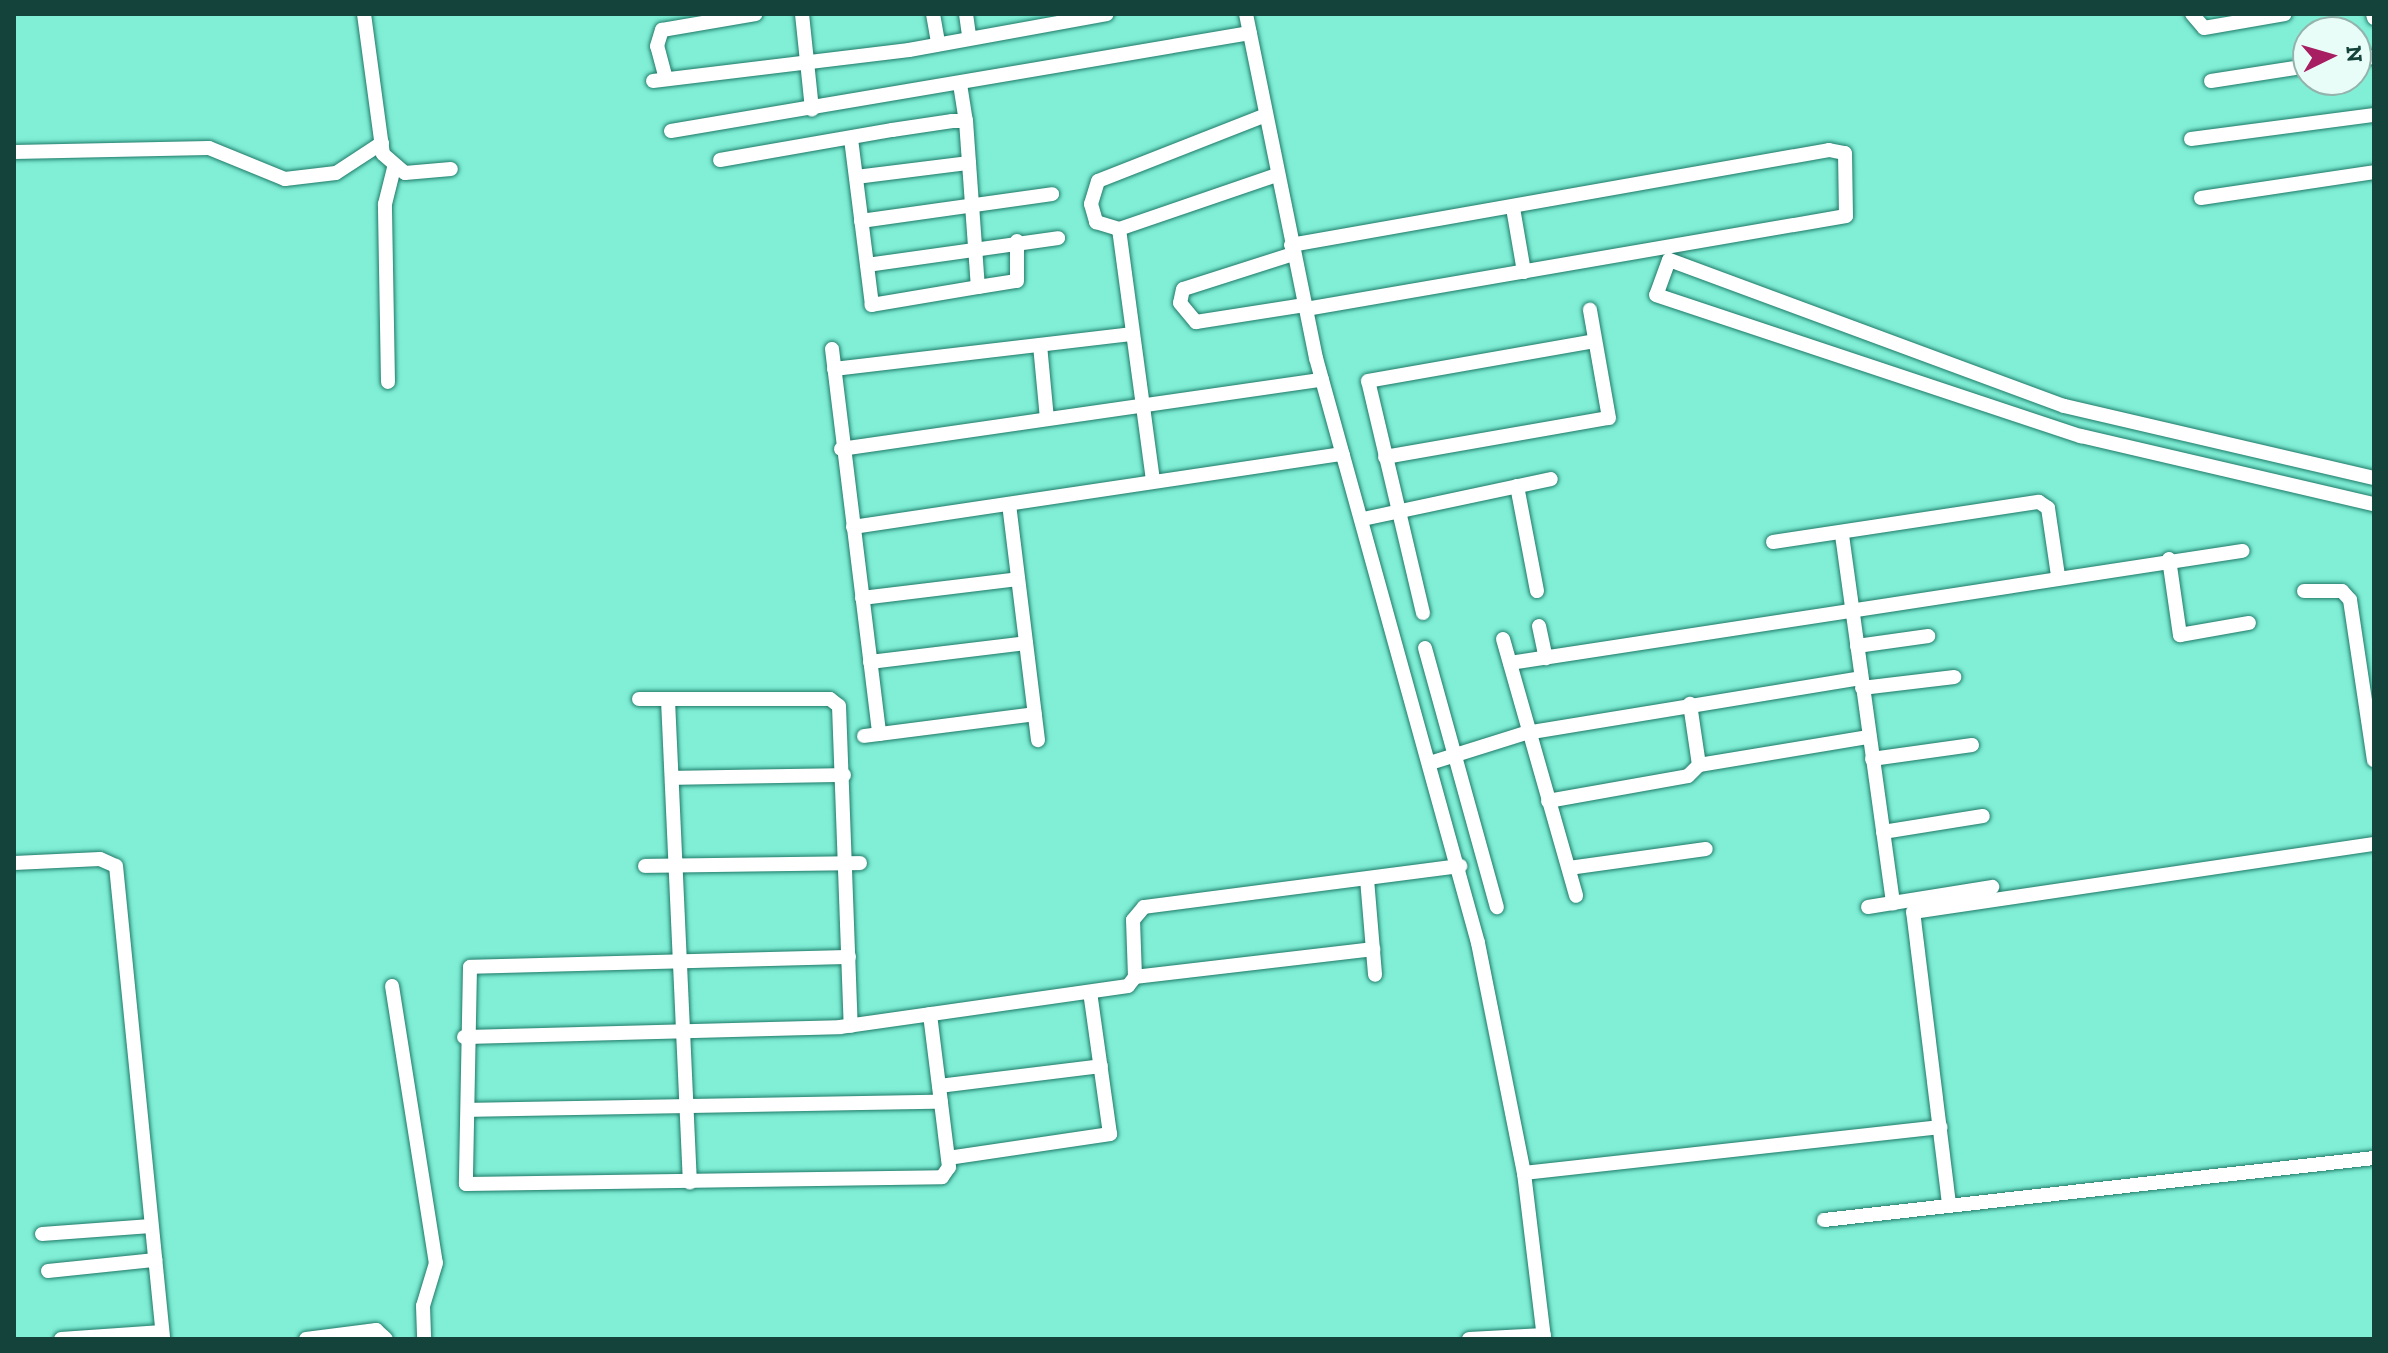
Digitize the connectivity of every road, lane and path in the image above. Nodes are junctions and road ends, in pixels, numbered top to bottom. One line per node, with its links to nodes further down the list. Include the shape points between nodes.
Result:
1 (364, 14): 26 (street)
2 (756, 14): 15 (street, via 662,30 657,46 660,80)
3 (802, 14): 15 (street)
4 (933, 14): 14 (street)
5 (966, 14): 13 (street)
6 (1107, 14): 10 (street)
7 (1246, 14): 12 (street)
8 (2192, 14): 9 (street, via 2204,28)
9 (2285, 14)
10 (1052, 19): 11 (street)
11 (1018, 21): 13 (street)
12 (1250, 33): 18 (street); 20 (street)
13 (969, 36): 14 (street)
14 (938, 43): 15 (street)
15 (805, 61): 19 (street)
16 (2292, 68): 17 (street)
17 (2211, 81)
18 (960, 84): 19 (street); 22 (street)
19 (812, 109): 23 (street)
20 (1266, 115): 33 (street); 40 (street, via 1098,181 1091,204 1096,222)
21 (2374, 115): 25 (street)
22 (966, 121): 24 (street); 29 (street)
23 (671, 131)
24 (851, 138): 28 (street); 34 (street)
25 (2191, 139)
26 (382, 143): 27 (street, via 336,173 285,179 209,148); 30 (street)
27 (14, 152)
28 (720, 160)
29 (969, 163): 34 (street); 37 (street)
30 (394, 168): 31 (street); 56 (street, via 385,204)
31 (451, 169)
32 (2374, 172): 36 (street)
33 (1277, 175): 40 (street); 44 (street)
34 (856, 177): 39 (street)
35 (1052, 194): 37 (street)
36 (2201, 198)
37 (973, 204): 39 (street); 43 (street)
38 (1513, 208): 44 (street); 46 (street); 46 (street, via 1829,150 1845,153 1846,216)
39 (861, 221): 45 (street)
40 (1119, 229): 50 (street)
41 (1058, 238): 42 (street)
42 (1017, 241): 43 (street); 47 (street, via 1017,281)
43 (975, 244): 45 (street); 47 (street)
44 (1292, 250): 48 (street); 48 (street, via 1183,289 1180,303 1196,322)
45 (867, 265): 47 (street, via 872,305)
46 (1524, 272): 48 (street)
47 (978, 287)
48 (1305, 307): 55 (street)
49 (1590, 310): 51 (street)
50 (1133, 334): 52 (street); 57 (street)
51 (1595, 341): 61 (street, via 1609,418); 61 (street, via 1368,381)
52 (1040, 345): 54 (street); 58 (street)
53 (832, 349): 54 (street)
54 (834, 369): 59 (street)
55 (1322, 380): 57 (street); 60 (street)
56 (388, 382)
57 (1146, 405): 58 (street); 64 (street)
58 (1047, 419): 59 (street)
59 (841, 449): 70 (street)
60 (1343, 454): 64 (street); 69 (street)
61 (1385, 457): 68 (street)
62 (2374, 478): 67 (street, via 2064,406 1669,260 1656,295 2081,436)
63 (1551, 479): 65 (street)
64 (1153, 481): 66 (street)
65 (1517, 486): 68 (street); 77 (street)
66 (1009, 504): 70 (street); 76 (street)
67 (2374, 504)
68 (1398, 510): 69 (street); 81 (street)
69 (1363, 519): 105 (street)
70 (853, 527): 79 (street)
71 (1842, 535): 72 (street); 75 (street, via 2039,502 2048,508); 80 (street)
72 (1773, 542)
73 (2242, 551): 74 (street)
74 (2169, 559): 75 (street); 82 (street, via 2180,635)
75 (2058, 576): 80 (street)
76 (1018, 579): 79 (street); 86 (street)
77 (1537, 591)
78 (2304, 591): 104 (street, via 2342,591 2350,600)
79 (862, 598): 90 (street)
80 (1852, 608): 87 (street); 89 (street)
81 (1423, 613)
82 (2249, 623)
83 (1539, 626): 89 (street)
84 (1928, 636): 87 (street)
85 (1503, 639): 91 (street)
86 (1026, 643): 90 (street); 97 (street)
87 (1857, 646): 93 (street)
88 (1425, 648): 102 (street)
89 (1546, 658): 91 (street)
90 (870, 662): 97 (street, via 871,735)
91 (1510, 663): 98 (street)
92 (1954, 677): 93 (street)
93 (1861, 683): 96 (street); 99 (street)
94 (639, 699): 95 (street)
95 (668, 700): 107 (street, via 830,699 842,713); 108 (street)
96 (1690, 704): 98 (street); 106 (street)
97 (1035, 714): 100 (street)
98 (1526, 733): 102 (street); 109 (street)
99 (1869, 737): 103 (street); 106 (street)
100 (1038, 740)
101 (1972, 745): 103 (street)
102 (1456, 755): 105 (street); 124 (street)
103 (1872, 759): 111 (street)
104 (2374, 760)
105 (1430, 763): 118 (street)
106 (1699, 765): 109 (street, via 1688,776)
107 (844, 775): 108 (street); 115 (street)
108 (672, 778): 117 (street)
109 (1548, 801): 119 (street)
110 (1983, 816): 111 (street)
111 (1883, 832): 123 (street)
112 (2374, 844): 142 (street, via 1913,912)
113 (1706, 849): 119 (street)
114 (14, 863): 149 (street, via 100,859 116,866)
115 (854, 863): 117 (street); 127 (street)
116 (645, 866): 117 (street)
117 (677, 866): 128 (street)
118 (1460, 866): 120 (street); 145 (street)
119 (1569, 868): 122 (street)
120 (1367, 879): 126 (street); 130 (street, via 1144,907 1131,931)
121 (1992, 887): 123 (street)
122 (1576, 896)
123 (1893, 903): 125 (street)
124 (1497, 907)
125 (1868, 907)
126 (1373, 949): 129 (street); 130 (street)
127 (849, 957): 128 (street); 134 (street)
128 (682, 962): 135 (street); 136 (street, via 476,964 469,971)
129 (1375, 975)
130 (1135, 977): 132 (street, via 1128,986)
131 (392, 986): 158 (street, via 436,1263 423,1306)
132 (1090, 992): 133 (street); 137 (street)
133 (930, 1014): 134 (street); 138 (street)
134 (851, 1026): 135 (street)
135 (686, 1031): 136 (street); 140 (street)
136 (464, 1037): 141 (street)
137 (1101, 1066): 138 (street); 143 (street, via 1110,1126 1103,1138)
138 (939, 1086): 139 (street)
139 (941, 1102): 140 (street); 143 (street)
140 (688, 1106): 141 (street); 146 (street)
141 (468, 1110): 146 (street, via 466,1184)
142 (1940, 1127): 145 (street); 147 (street)
143 (948, 1158): 146 (street, via 942,1177)
144 (2374, 1158): 147 (street)
145 (1524, 1173): 154 (street)
146 (690, 1182)
147 (1949, 1204): 148 (street)
148 (1824, 1220)
149 (151, 1226): 150 (street); 151 (street)
150 (42, 1234)
151 (155, 1260): 152 (street); 153 (street)
152 (48, 1271)
153 (162, 1335): 155 (street)
154 (1544, 1337): 159 (street)
155 (61, 1339)
156 (306, 1339): 157 (street, via 376,1330)
157 (386, 1339)
158 (424, 1339)
159 (1469, 1339)

